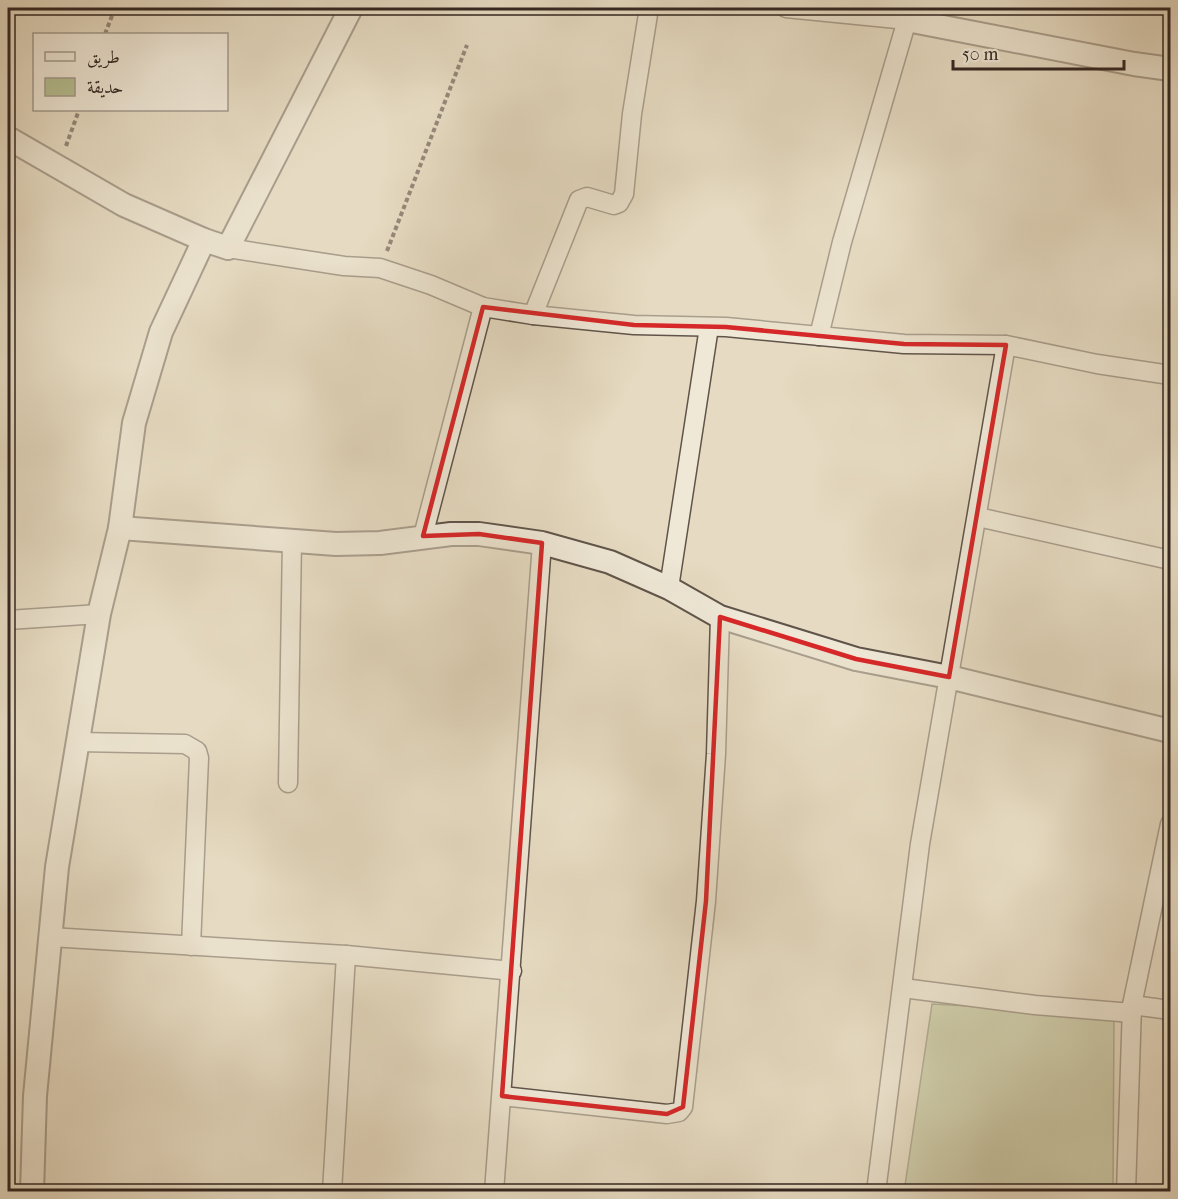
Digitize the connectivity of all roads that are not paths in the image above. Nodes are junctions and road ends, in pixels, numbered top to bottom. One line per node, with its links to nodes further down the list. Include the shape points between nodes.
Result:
1 (351, 8): 8 (street)
2 (649, 8): 10 (street, via 624,194 614,205 588,197 579,200)
3 (786, 8): 4 (street)
4 (909, 14): 5 (street); 12 (street, via 842,242)
5 (1170, 69)
6 (8, 138): 7 (street, via 124,206)
7 (204, 240): 8 (street); 16 (street, via 160,332 134,423)
8 (228, 248): 9 (street, via 380,268)
9 (483, 307): 10 (street); 17 (street)
10 (533, 315): 11 (street, via 634,325)
11 (709, 327): 12 (street); 21 (street)
12 (819, 336): 13 (street, via 904,344)
13 (1006, 345): 14 (street, via 1096,364); 15 (street)
14 (1170, 371)
15 (978, 517): 20 (street); 25 (street)
16 (120, 528): 18 (street); 22 (street)
17 (423, 536): 18 (street, via 380,543); 19 (street, via 480,534)
18 (292, 540): 28 (street)
19 (542, 543): 21 (street, via 610,562); 33 (street)
20 (1170, 560)
21 (669, 588): 23 (street)
22 (99, 614): 24 (street); 27 (street)
23 (720, 617): 25 (street, via 856,659); 37 (street, via 706,901 683,1107 667,1114)
24 (8, 620)
25 (949, 677): 26 (street); 34 (street, via 920,844)
26 (1170, 731)
27 (78, 742): 30 (street, via 57,867); 31 (street, via 185,744 197,751)
28 (288, 783)
29 (1170, 824): 35 (street)
30 (51, 937): 31 (street); 38 (street, via 35,1096)
31 (191, 946): 32 (street)
32 (346, 955): 33 (street); 39 (street)
33 (512, 971): 37 (street)
34 (903, 988): 35 (street); 41 (street)
35 (1132, 1009): 36 (street); 42 (street)
36 (1170, 1010)
37 (501, 1096): 40 (street)
38 (32, 1191)
39 (332, 1191)
40 (494, 1191)
41 (876, 1191)
42 (1126, 1191)

